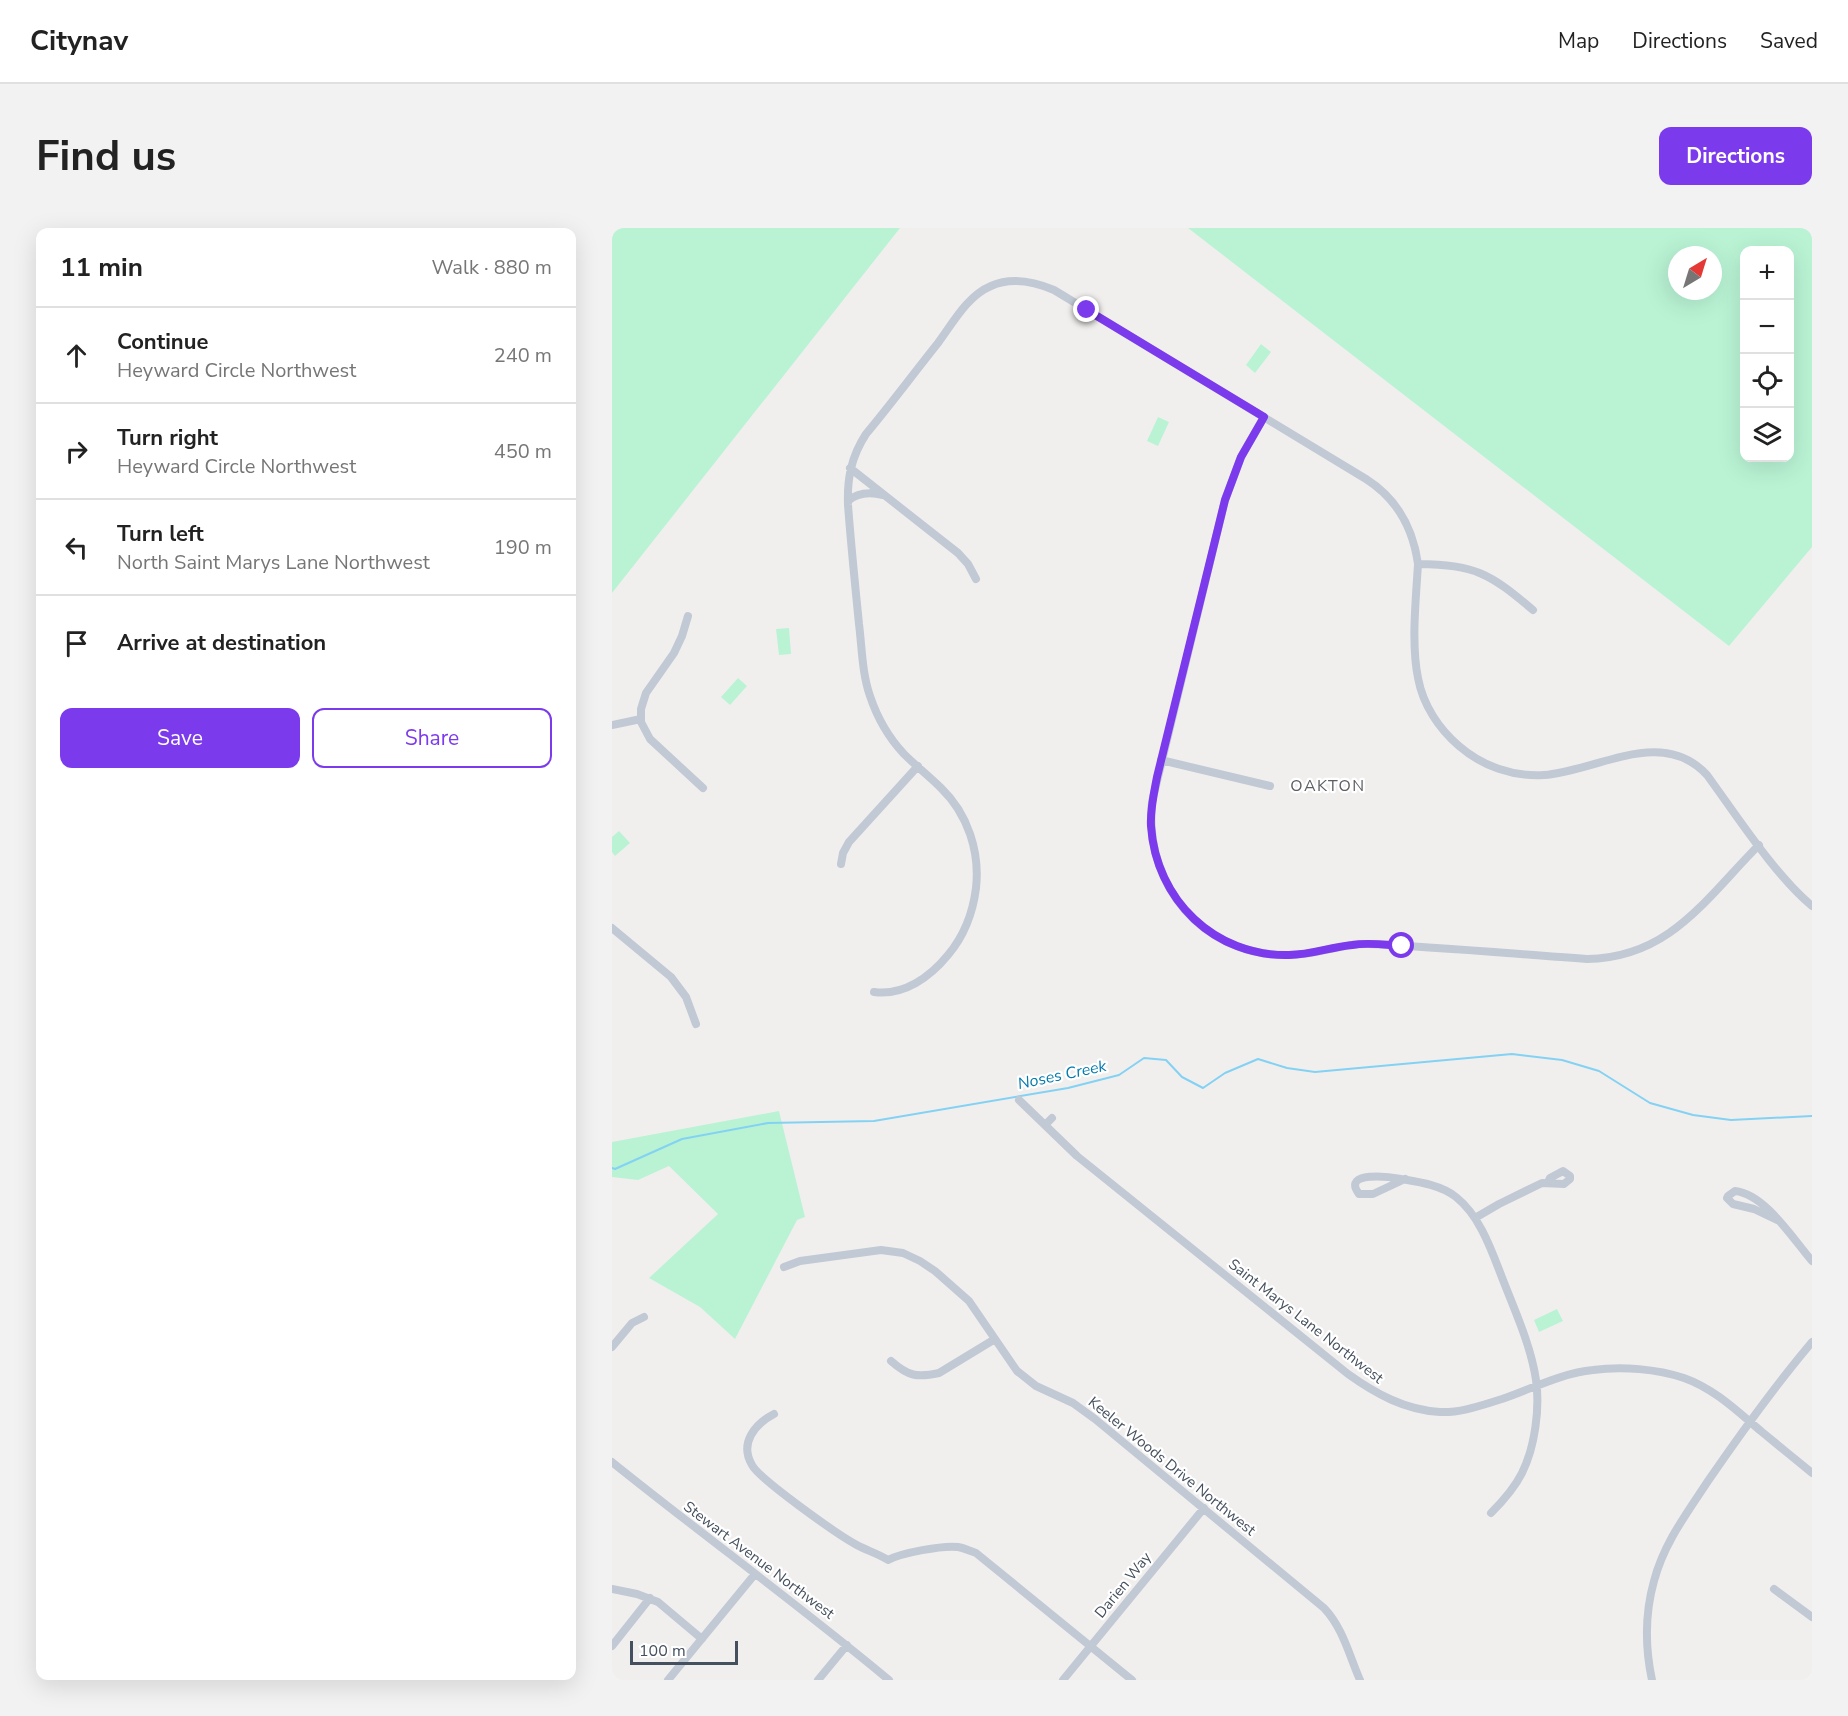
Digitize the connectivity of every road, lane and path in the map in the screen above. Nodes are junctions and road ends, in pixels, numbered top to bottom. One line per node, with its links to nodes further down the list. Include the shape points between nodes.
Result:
1 (1264, 417): 2 (street, via 1054,290 1008,281 986,289 964,308 866,434); 5 (street, via 1384,492 1407,524); 11 (street, via 1241,457 1225,500)
2 (850, 468): 3 (street); 4 (street)
3 (884, 495): 4 (street, via 859,494); 6 (street, via 958,553)
4 (848, 501): 12 (street, via 867,686 885,729)
5 (1418, 564): 7 (street, via 1473,569 1493,579); 15 (street, via 1418,678 1436,721 1466,752 1496,768 1532,775 1557,773 1635,754 1674,753 1707,775)
6 (976, 579)
7 (1533, 610)
8 (688, 616): 9 (street, via 674,653 646,693)
9 (641, 719): 10 (street); 14 (street, via 650,739)
10 (612, 725)
11 (1161, 760): 13 (street); 15 (street, via 1151,825 1153,846 1171,893 1184,910 1213,934 1237,946 1272,954 1306,954 1365,944 1587,959 1628,954 1658,942 1678,928)
12 (918, 766): 16 (street, via 849,842); 19 (street, via 952,800 966,824 975,852 975,894 963,933 938,966 902,991)
13 (1270, 786)
14 (703, 788)
15 (1759, 845): 17 (street)
16 (841, 864)
17 (1812, 906)
18 (612, 928): 20 (street, via 671,977 686,997)
19 (874, 992)
20 (696, 1024)
21 (1019, 1100): 23 (street, Saint Marys Lane Northwest)
22 (1052, 1118): 23 (street)
23 (1045, 1125): 35 (street, Saint Marys Lane Northwest, via 1110,1183 1377,1394 1412,1407 1446,1412)
24 (1405, 1179): 24 (street, via 1364,1177 1359,1179 1356,1189 1359,1194 1373,1194); 26 (street, via 1447,1191)
25 (1548, 1182): 26 (street)
26 (1475, 1218): 35 (street, via 1504,1282)
27 (1777, 1220): 27 (street, via 1743,1192 1735,1191 1727,1198 1733,1204); 28 (street)
28 (1812, 1260)
29 (784, 1267): 31 (street, Keeler Woods Drive Northwest, via 800,1261 881,1250 903,1253 928,1266 969,1301)
30 (644, 1317): 33 (street, via 632,1323)
31 (995, 1339): 34 (street, via 930,1375 911,1375); 40 (street, Keeler Woods Drive Northwest, via 1027,1380 1082,1408)
32 (1812, 1342): 37 (street)
33 (612, 1347)
34 (891, 1361)
35 (1537, 1387): 37 (street, Saint Marys Lane Northwest, via 1593,1370 1659,1372 1709,1390); 41 (street, via 1527,1461 1517,1483)
36 (774, 1414): 50 (street, via 756,1426 747,1445 759,1475 853,1543 888,1560 897,1555 950,1547 976,1553)
37 (1749, 1421): 39 (street, Saint Marys Lane Northwest); 57 (street, via 1680,1522 1658,1567 1647,1620)
38 (612, 1462): 42 (street, Stewart Avenue Northwest)
39 (1812, 1473)
40 (1204, 1508): 50 (street, Darien Way); 56 (street, Keeler Woods Drive Northwest, via 1332,1616)
41 (1491, 1513)
42 (755, 1574): 47 (street); 48 (street, Stewart Avenue Northwest)
43 (1774, 1588): 46 (street)
44 (612, 1589): 45 (street)
45 (650, 1598): 47 (street); 49 (street)
46 (1812, 1617)
47 (702, 1639): 51 (street)
48 (847, 1645): 52 (street); 53 (street, Stewart Avenue Northwest)
49 (612, 1646)
50 (1090, 1646): 54 (street, Darien Way); 55 (street)
51 (668, 1680)
52 (818, 1680)
53 (889, 1680)
54 (1063, 1680)
55 (1132, 1680)
56 (1360, 1680)
57 (1652, 1680)

